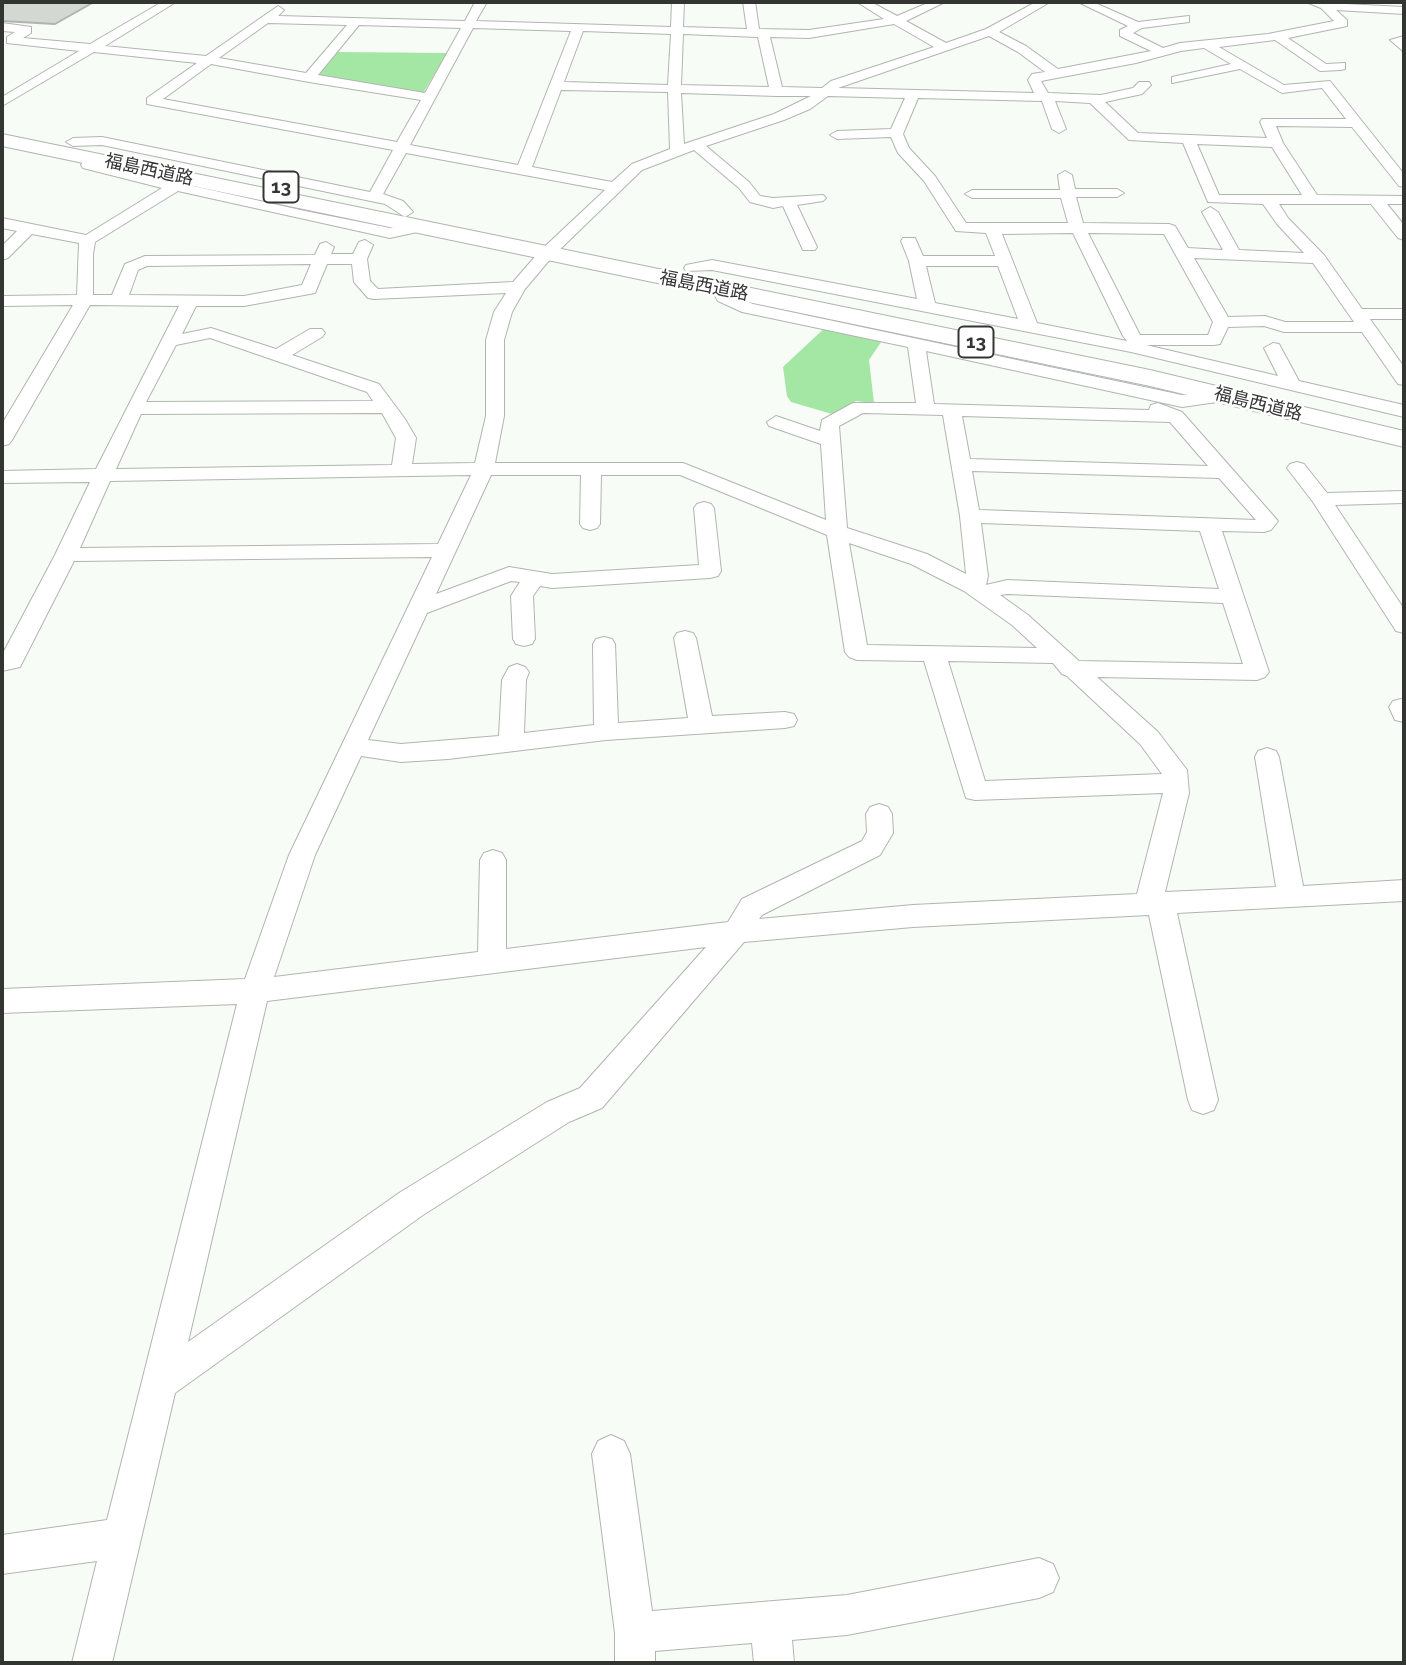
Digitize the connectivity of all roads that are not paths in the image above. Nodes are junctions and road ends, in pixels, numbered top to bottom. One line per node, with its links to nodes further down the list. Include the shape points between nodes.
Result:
1 (170, 2): 26 (street)
2 (289, 2): 12 (street)
3 (481, 2): 16 (street)
4 (678, 2): 20 (street)
5 (749, 2): 22 (street)
6 (863, 2): 14 (street)
7 (939, 2): 14 (street)
8 (1044, 2): 21 (street)
9 (1084, 2): 17 (street)
10 (1318, 4): 11 (street); 23 (street, via 1343,23)
11 (1404, 10)
12 (265, 19): 15 (street); 30 (street)
13 (1185, 19): 17 (street)
14 (898, 20): 22 (street, via 828,33); 27 (street)
15 (355, 23): 16 (street); 34 (street)
16 (468, 26): 19 (street); 42 (street)
17 (1137, 26): 29 (street, via 1124,33)
18 (2, 27): 26 (street, via 27,30 11,40)
19 (577, 30): 20 (street); 37 (street)
20 (676, 32): 22 (street); 38 (street)
21 (990, 32): 27 (street); 33 (street)
22 (759, 34): 39 (street)
23 (1278, 36): 25 (street); 32 (street, via 1324,68)
24 (1404, 40): 28 (street, via 1396,40)
25 (1206, 44): 29 (street); 31 (street)
26 (94, 47): 30 (street); 45 (street)
27 (946, 48): 40 (street, via 836,84)
28 (1404, 48)
29 (1162, 52): 33 (street)
30 (207, 60): 34 (street); 55 (street, via 152,101)
31 (1243, 65): 35 (street); 46 (street, via 1282,89 1325,84)
32 (1342, 66)
33 (1055, 73): 43 (street, via 1034,80)
34 (309, 78): 42 (street)
35 (1177, 79)
36 (1144, 85): 44 (street, via 1124,96)
37 (554, 86): 38 (street); 58 (street)
38 (674, 90): 39 (street); 56 (street)
39 (777, 92): 40 (street)
40 (825, 93): 41 (street); 56 (street, via 779,117)
41 (913, 94): 43 (street); 49 (street)
42 (427, 97): 55 (street)
43 (1045, 97): 44 (street); 48 (street)
44 (1094, 99): 51 (street, via 1134,137)
45 (2, 102)
46 (1356, 123): 54 (street, via 1267,122); 60 (street)
47 (2, 128): 53 (highway, 福島西道路 / 13)
48 (1059, 129)
49 (897, 132): 50 (street); 78 (street, via 903,150 930,179 961,228)
50 (837, 135)
51 (1188, 139): 54 (street); 68 (street, via 1213,199)
52 (2, 141): 57 (highway, 福島西道路 / 13)
53 (73, 142): 66 (street, via 102,141); 74 (highway, 福島西道路 / 13)
54 (1276, 143): 69 (street)
55 (401, 146): 58 (street); 66 (street)
56 (686, 148): 62 (street, via 637,167); 72 (street, via 752,186 755,199)
57 (94, 159): 61 (street, via 88,165 93,168); 74 (highway, 福島西道路 / 13)
58 (524, 169): 62 (street)
59 (1065, 175): 63 (street)
60 (1404, 183)
61 (176, 186): 79 (street); 82 (street)
62 (613, 187): 85 (street)
63 (1068, 193): 64 (street); 65 (street); 77 (street)
64 (1117, 193)
65 (972, 194)
66 (374, 197): 74 (street, via 398,204)
67 (818, 198): 72 (street)
68 (1268, 199): 69 (street); 90 (street, via 1282,221)
69 (1312, 199): 70 (street)
70 (1374, 200): 71 (street); 81 (street)
71 (1404, 200)
72 (788, 201): 84 (street)
73 (1210, 212): 88 (street)
74 (413, 220): 79 (street, via 401,233); 85 (highway, 福島西道路 / 13)
75 (2, 223): 76 (street)
76 (29, 228): 82 (street); 87 (street)
77 (1078, 228): 78 (street); 86 (street, via 1169,229); 109 (street)
78 (992, 229): 93 (street)
79 (379, 232): 89 (street, via 366,242)
80 (330, 233): 91 (street)
81 (1404, 236)
82 (88, 240): 98 (street)
83 (909, 241): 92 (street)
84 (810, 247)
85 (553, 248): 94 (highway, 福島西道路 / 13); 95 (street); 96 (highway, 福島西道路 / 13)
86 (1182, 253): 88 (street); 104 (street)
87 (2, 254)
88 (1234, 255): 90 (street)
89 (359, 258): 91 (street); 95 (street, via 362,282 374,294)
90 (1318, 258): 103 (street)
91 (322, 259): 97 (street, via 309,289 257,300); 99 (street, via 145,261 131,267)
92 (917, 261): 93 (street); 101 (street)
93 (1005, 261): 105 (street)
94 (692, 268): 101 (street, via 712,265); 123 (highway, 福島西道路 / 13)
95 (518, 287): 129 (street, via 503,312 495,340 497,396)
96 (719, 289): 108 (street, via 724,298 748,308); 115 (highway, 福島西道路 / 13)
97 (191, 299): 99 (street); 107 (street)
98 (85, 300): 99 (street); 100 (street); 125 (street)
99 (119, 300)
100 (2, 301)
101 (927, 306): 105 (street)
102 (1404, 314): 103 (street)
103 (1361, 320): 104 (street, via 1284,327 1265,321); 112 (street)
104 (1222, 322): 109 (street, via 1214,340)
105 (1030, 327): 109 (street)
106 (316, 332): 111 (street)
107 (171, 341): 111 (street, via 211,334); 117 (street)
108 (916, 344): 114 (street); 118 (street)
109 (1133, 344): 113 (street)
110 (1273, 348): 113 (street)
111 (276, 356): 116 (street, via 373,388)
112 (1404, 380)
113 (1290, 382): 120 (street)
114 (1128, 388): 115 (street, via 1182,401); 121 (street, via 1147,405)
115 (1224, 396): 124 (highway, 福島西道路 / 13)
116 (387, 407): 117 (street); 131 (street, via 406,438)
117 (134, 408): 134 (street)
118 (926, 409): 119 (street); 126 (street, via 860,407 829,424)
119 (951, 409): 121 (street); 127 (street)
120 (1404, 411)
121 (1175, 416): 132 (street)
122 (776, 422): 126 (street)
123 (1404, 423)
124 (1404, 439)
125 (2, 440)
126 (830, 442): 141 (street)
127 (962, 465): 132 (street); 138 (street)
128 (1297, 468): 136 (street)
129 (484, 469): 130 (street); 131 (street); 142 (street)
130 (591, 469): 139 (street); 141 (street, via 683,469)
131 (401, 471): 134 (street)
132 (1223, 472): 140 (street, via 1268,521 1264,526)
133 (2, 477): 134 (street)
134 (103, 477): 143 (street)
135 (1404, 497): 136 (street)
136 (1321, 499): 148 (street)
137 (704, 508): 144 (street, via 710,570)
138 (970, 516): 140 (street); 145 (street)
139 (590, 524)
140 (1209, 525): 146 (street)
141 (837, 531): 145 (street, via 919,559); 152 (street, via 857,652)
142 (445, 550): 143 (street); 147 (street)
143 (66, 555): 154 (street, via 12,663)
144 (533, 579): 147 (street, via 509,574); 149 (street, via 522,596)
145 (977, 590): 146 (street, via 1007,587); 153 (street, via 1020,620)
146 (1232, 596): 153 (street, via 1257,672)
147 (419, 608): 160 (street)
148 (1404, 626)
149 (524, 639)
150 (685, 639): 157 (street)
151 (604, 644): 158 (street)
152 (934, 654): 153 (street); 162 (street, via 975,791)
153 (1064, 662): 162 (street, via 1149,738 1174,770)
154 (2, 663)
155 (517, 672): 159 (street)
156 (785, 720): 157 (street)
157 (702, 727): 158 (street)
158 (607, 732): 159 (street)
159 (511, 742): 160 (street, via 401,752)
160 (355, 747): 170 (street, via 302,855)
161 (1267, 757): 166 (street)
162 (1176, 783): 167 (street)
163 (879, 814): 168 (street, via 880,833 870,848 752,906)
164 (493, 860): 169 (street)
165 (1404, 891): 166 (street)
166 (1291, 896): 167 (street)
167 (1155, 904): 168 (street, via 913,915); 172 (street)
168 (736, 932): 169 (street); 173 (street, via 591,1098 558,1112 411,1204)
169 (492, 962): 170 (street)
170 (255, 991): 171 (street); 173 (street)
171 (2, 1001)
172 (1203, 1100)
173 (161, 1382): 175 (street)
174 (611, 1454): 179 (street)
175 (121, 1538): 176 (street); 180 (street)
176 (2, 1554)
177 (1039, 1578): 178 (street, via 847,1615)
178 (770, 1621): 179 (street); 181 (street)
179 (635, 1648)
180 (92, 1663)
181 (774, 1663)

